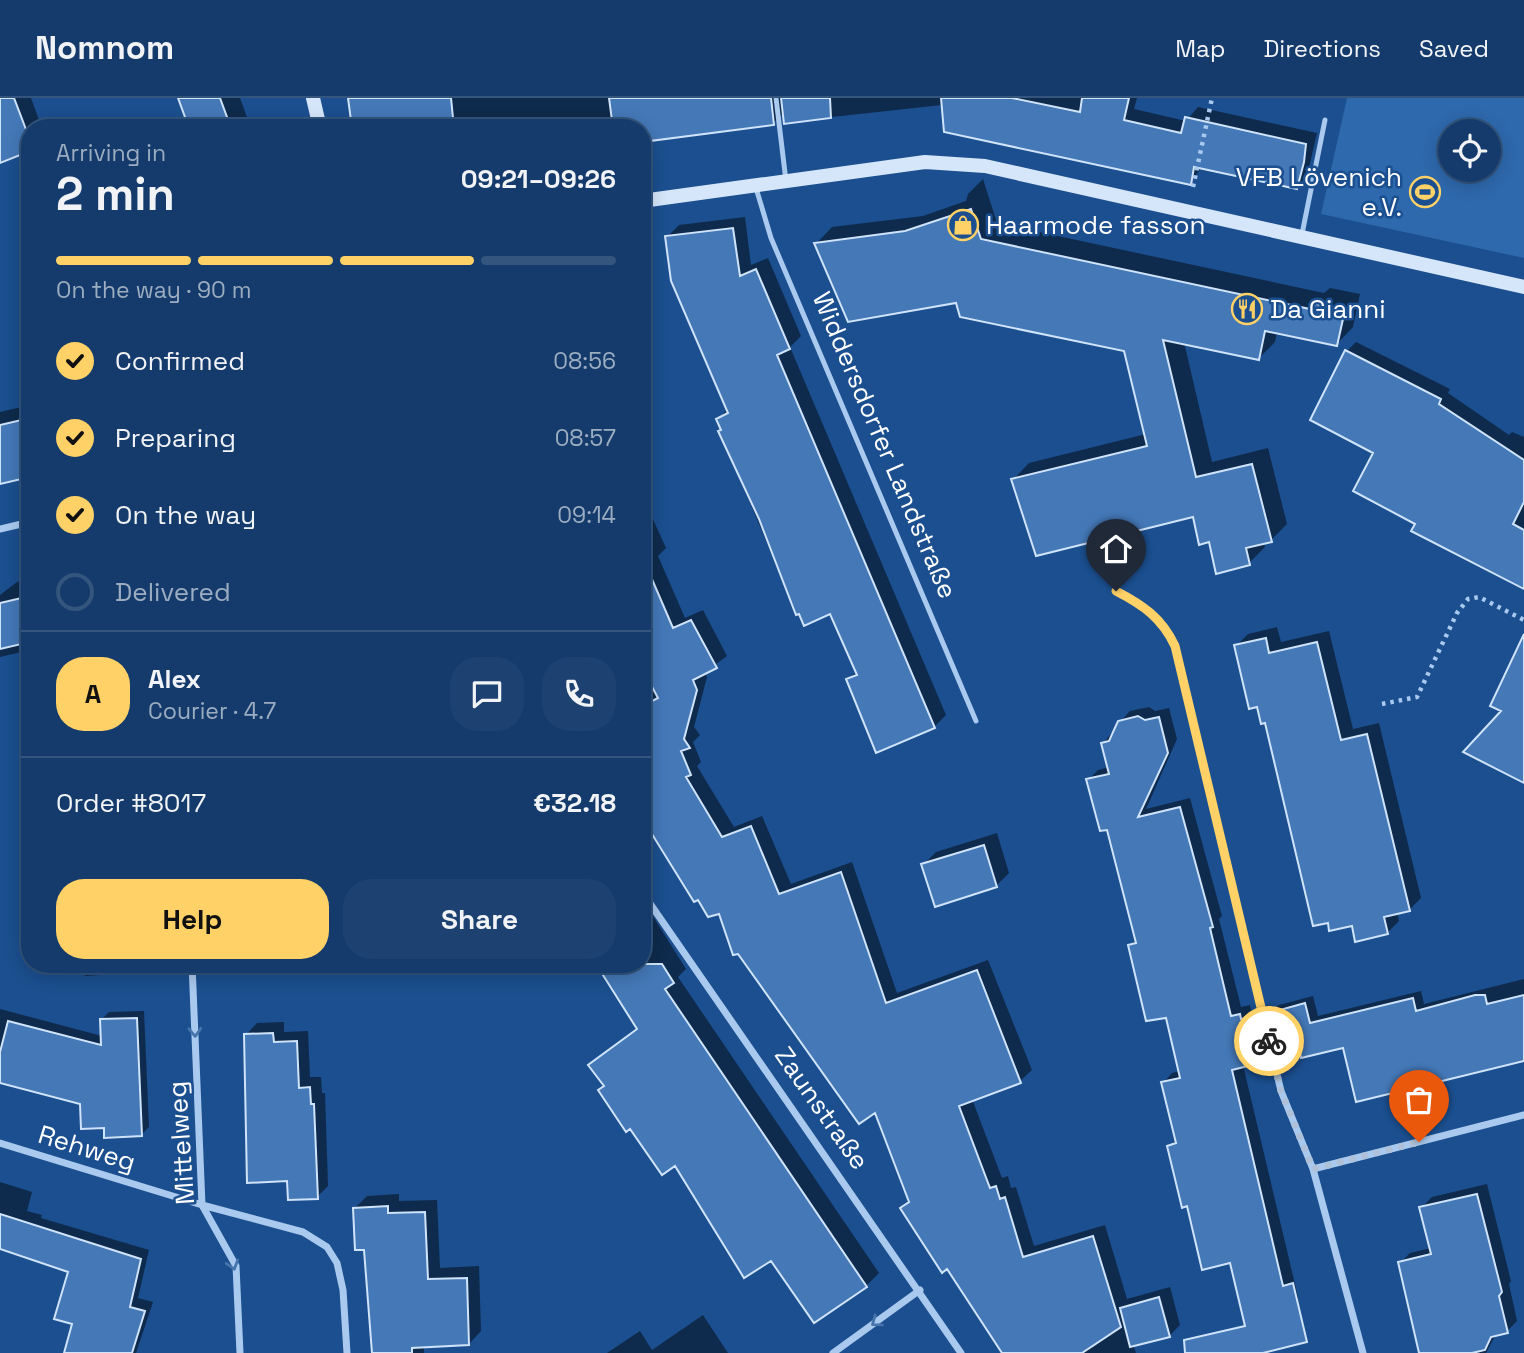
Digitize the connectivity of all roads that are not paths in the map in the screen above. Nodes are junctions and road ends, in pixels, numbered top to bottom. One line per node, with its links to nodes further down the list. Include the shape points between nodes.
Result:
1 (313, 98): 3 (street)
2 (776, 98): 5 (lane)
3 (318, 119)
4 (1325, 120): 8 (lane)
5 (786, 181): 6 (street); 8 (street, via 925,162 985,166)
6 (755, 185): 7 (street); 13 (lane, Widdersdorfer Landstraße, via 771,239)
7 (651, 200)
8 (1301, 237): 9 (street)
9 (1524, 287)
10 (21, 524): 11 (street)
11 (0, 529)
12 (1116, 591): 18 (street, via 1166,625 1175,646 1281,1091)
13 (976, 722)
14 (651, 905): 20 (street, Zaunstraße)
15 (192, 973): 19 (street, Mittelweg, one-way to 19)
16 (1524, 1115): 18 (street)
17 (0, 1143): 19 (street, Rehweg)
18 (1313, 1169): 25 (street)
19 (202, 1205): 21 (street, Mittelweg, one-way to 21, via 236,1266); 22 (street, Rehweg, via 303,1232 327,1247 343,1290)
20 (920, 1290): 23 (street, one-way to 23); 24 (street, Zaunstraße)
21 (240, 1353)
22 (346, 1353)
23 (833, 1353)
24 (961, 1353)
25 (1363, 1353)

